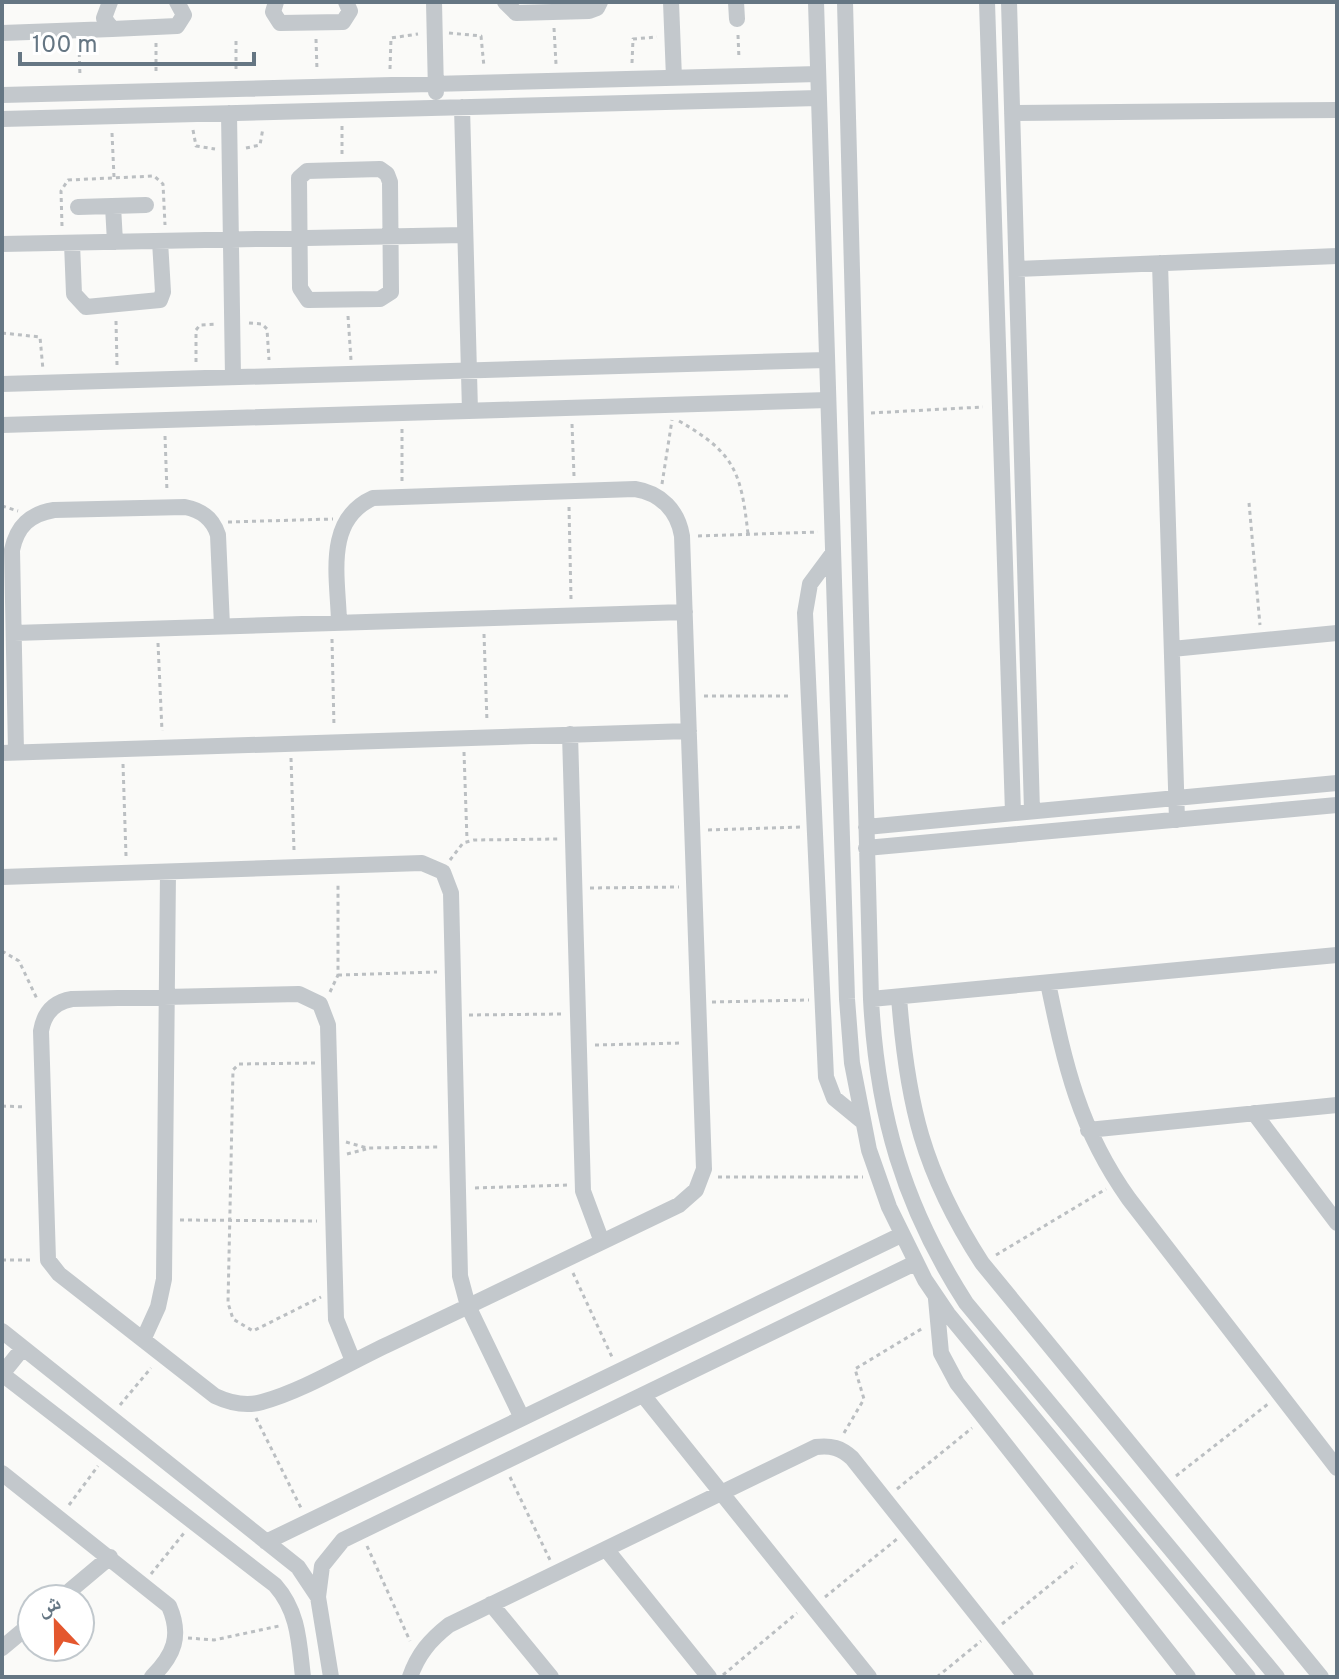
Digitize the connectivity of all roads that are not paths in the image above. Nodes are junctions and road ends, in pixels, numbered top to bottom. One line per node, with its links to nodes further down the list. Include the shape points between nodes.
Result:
1 (110, 2): 13 (street, via 104,18)
2 (177, 2): 13 (street, via 184,15 181,24)
3 (276, 2): 4 (street, via 273,12 280,23 347,19)
4 (346, 2)
5 (434, 2): 17 (street)
6 (505, 2): 7 (street, via 516,13 593,10)
7 (600, 2)
8 (671, 2): 16 (street)
9 (816, 2): 15 (street)
10 (845, 2): 26 (street)
11 (987, 2): 63 (street)
12 (1009, 2): 24 (street)
13 (112, 29): 14 (street)
14 (2, 33)
15 (818, 74): 16 (street); 19 (street)
16 (674, 78): 17 (street)
17 (436, 84): 18 (street); 21 (street)
18 (2, 95)
19 (818, 98): 20 (street); 27 (street)
20 (462, 107): 21 (street); 31 (street)
21 (437, 108): 23 (street)
22 (1337, 110): 24 (street)
23 (229, 113): 25 (street); 34 (street)
24 (1012, 113): 41 (street)
25 (2, 119)
26 (849, 156): 27 (street); 65 (street)
27 (820, 157): 42 (street)
28 (146, 205): 29 (street)
29 (113, 206): 30 (street); 36 (street)
30 (78, 207)
31 (465, 235): 32 (street); 43 (street)
32 (391, 236): 33 (street); 33 (street, via 389,296 312,301 300,288); 33 (street, via 387,174 380,169 307,171 299,178)
33 (299, 238): 34 (street)
34 (231, 240): 35 (street); 44 (street)
35 (160, 241): 36 (street); 37 (street, via 160,300 86,307 74,294)
36 (115, 242): 37 (street)
37 (72, 243): 38 (street)
38 (2, 244)
39 (1337, 256): 40 (street)
40 (1160, 263): 41 (street); 55 (street)
41 (1017, 269): 62 (street)
42 (826, 360): 43 (street); 46 (street)
43 (469, 370): 44 (street); 47 (street)
44 (233, 377): 45 (street)
45 (2, 384)
46 (828, 400): 47 (street); 49 (street)
47 (470, 411): 48 (street)
48 (2, 425)
49 (833, 553): 70 (street); 78 (street, via 815,575 806,603 820,1000 827,1085)
50 (685, 612): 51 (street); 51 (street, via 682,536 677,519 660,498 635,489 402,495 373,498 346,519 338,545); 56 (street)
51 (336, 623): 52 (street)
52 (222, 626): 53 (street); 53 (street, via 219,541 212,522 193,508 54,510 25,522 12,550)
53 (14, 633): 58 (street)
54 (1337, 633): 55 (street)
55 (1172, 649): 60 (street)
56 (689, 731): 57 (street); 82 (street, via 703,1177 686,1201)
57 (570, 734): 58 (street); 82 (street, via 583,1185)
58 (9, 752)
59 (1337, 783): 60 (street)
60 (1177, 798): 62 (street); 64 (street)
61 (1337, 805): 64 (street)
62 (1032, 811): 63 (street)
63 (1013, 813): 65 (street)
64 (1177, 820): 66 (street)
65 (866, 827): 66 (street)
66 (866, 848): 69 (street)
67 (168, 872): 68 (street); 73 (street); 85 (street, via 422,863 443,872 451,893 460,1276)
68 (2, 877)
69 (869, 929): 70 (street); 75 (street)
70 (845, 930): 78 (street, via 849,1034)
71 (1337, 955): 72 (street)
72 (1048, 983): 74 (street); 79 (street, via 1067,1077)
73 (167, 997): 87 (street, via 163,1288); 87 (street, via 72,999 45,1017 41,1031 48,1260); 89 (street, via 299,994 320,1004 328,1017 335,1290 338,1328)
74 (899, 997): 75 (street); 113 (street, via 918,1131 953,1218 982,1263)
75 (871, 999): 112 (street, via 875,1062 891,1142 941,1264 966,1303)
76 (1337, 1105): 77 (street)
77 (1254, 1113): 79 (street); 80 (street)
78 (862, 1121): 81 (street)
79 (1088, 1130): 93 (street, via 1117,1182)
80 (1337, 1223)
81 (901, 1235): 83 (street); 92 (street)
82 (602, 1242): 85 (street)
83 (915, 1263): 84 (street); 91 (street)
84 (936, 1297): 110 (street, via 947,1369); 111 (street)
85 (468, 1306): 89 (street); 92 (street)
86 (2, 1331): 88 (street)
87 (143, 1340): 89 (street, via 215,1396 248,1404)
88 (23, 1348): 90 (street); 96 (street)
89 (353, 1361)
90 (2, 1374): 103 (street, via 275,1585 297,1622)
91 (643, 1395): 95 (street); 100 (street, via 343,1540 327,1556)
92 (522, 1418): 96 (street)
93 (1337, 1468)
94 (2, 1473): 98 (street)
95 (722, 1493): 97 (street); 108 (street); 109 (street, via 816,1447 836,1447 852,1458)
96 (266, 1542): 100 (street, via 298,1567)
97 (606, 1549): 101 (street); 107 (street)
98 (110, 1557): 99 (street); 102 (street, via 169,1606 177,1634 167,1662)
99 (79, 1583)
100 (318, 1597): 104 (street)
101 (491, 1604): 105 (street, via 431,1639); 106 (street)
102 (152, 1677)
103 (303, 1677)
104 (331, 1677)
105 (410, 1677)
106 (551, 1677)
107 (709, 1677)
108 (869, 1677)
109 (1026, 1677)
110 (1188, 1677)
111 (1248, 1677)
112 (1277, 1677)
113 (1321, 1677)

